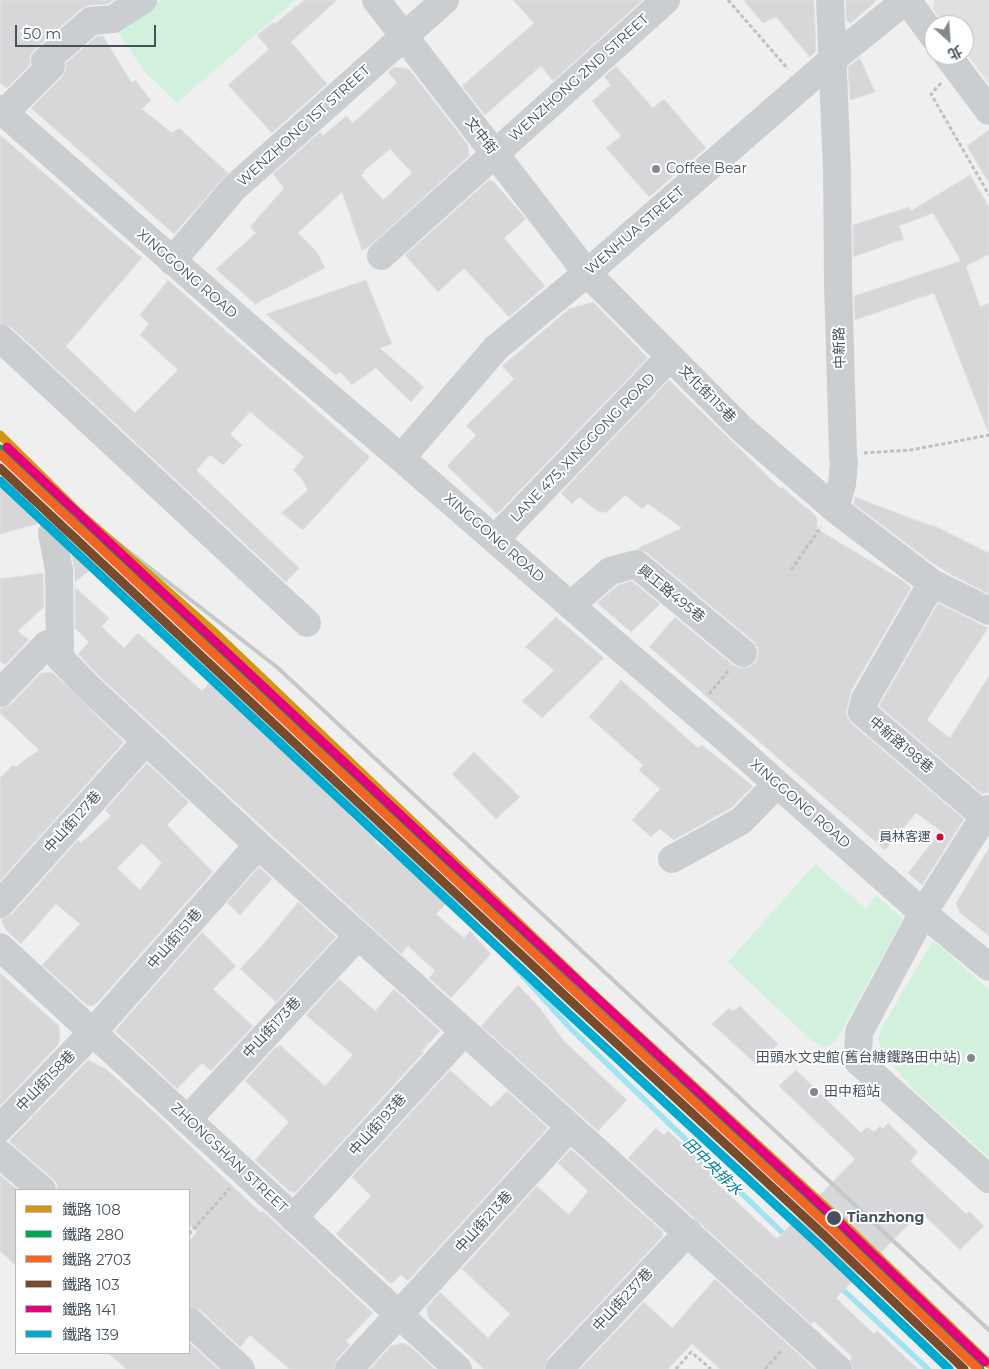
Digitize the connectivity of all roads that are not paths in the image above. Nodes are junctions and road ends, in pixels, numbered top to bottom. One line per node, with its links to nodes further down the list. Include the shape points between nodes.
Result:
1 (143, 0): 11 (street, via 102,20 45,61 51,66)
2 (376, 0): 8 (street, 文中街)
3 (445, 0): 8 (street, WENZHONG 1ST STREET)
4 (666, 0): 13 (street, WENZHONG 2ND STREET)
5 (830, 0): 9 (street, 中新路)
6 (906, 0): 7 (street); 9 (street, WENHUA STREET)
7 (924, 24)
8 (404, 38): 13 (street, 文中街); 15 (street, WENZHONG 1ST STREET, via 234,188)
9 (833, 59): 16 (street, WENHUA STREET); 20 (street, 中新路, via 844,463)
10 (954, 65): 12 (street)
11 (2, 111): 15 (street, XINGGONG ROAD)
12 (989, 111)
13 (495, 154): 14 (street, WENZHONG 2ND STREET); 16 (street, 文中街)
14 (380, 256)
15 (172, 261): 19 (street, XINGGONG ROAD)
16 (587, 272): 18 (street, 文化街115巷); 19 (street, WENHUA STREET, via 496,348)
17 (0, 338): 26 (street)
18 (670, 357): 20 (street, 文化街115巷, via 742,429); 22 (street, LANE 475, XINGGONG ROAD)
19 (401, 458): 22 (street, XINGGONG ROAD)
20 (835, 509): 23 (street)
21 (52, 533): 27 (street, via 59,570)
22 (495, 539): 24 (street, XINGGONG ROAD)
23 (932, 582): 25 (street); 32 (street, 中新路198巷, via 865,699 862,712)
24 (571, 605): 28 (street, 興工路495巷, via 610,570 636,564); 31 (street, XINGGONG ROAD)
25 (989, 611)
26 (307, 623)
27 (60, 642): 29 (street, via 46,644); 30 (street, via 60,658)
28 (743, 653)
29 (0, 693)
30 (146, 740): 33 (street); 35 (street, 中山街127巷)
31 (777, 784): 34 (street, via 741,821); 36 (street, XINGGONG ROAD)
32 (987, 812): 36 (street)
33 (258, 845): 37 (street); 41 (street, 中山街151巷)
34 (672, 858)
35 (0, 904)
36 (923, 913): 39 (street, XINGGONG ROAD); 46 (street, via 859,1032 858,1061)
37 (358, 936): 40 (street); 42 (street, 中山街173巷)
38 (0, 947): 41 (street, ZHONGSHAN STREET)
39 (989, 967)
40 (464, 1032): 44 (street); 48 (street, 中山街193巷)
41 (92, 1033): 42 (street, ZHONGSHAN STREET); 43 (street, 中山街158巷)
42 (187, 1120): 48 (street, ZHONGSHAN STREET)
43 (0, 1128)
44 (569, 1128): 49 (street); 50 (street, 中山街213巷)
45 (0, 1154): 47 (street)
46 (989, 1180)
47 (41, 1189)
48 (294, 1218): 50 (street, ZHONGSHAN STREET)
49 (688, 1232): 55 (street, 中山街237巷); 56 (street)
50 (399, 1316): 53 (street, 中山街213巷); 54 (street, ZHONGSHAN STREET)
51 (190, 1322): 52 (street)
52 (242, 1369)
53 (349, 1369)
54 (458, 1369)
55 (559, 1369)
56 (838, 1369)

